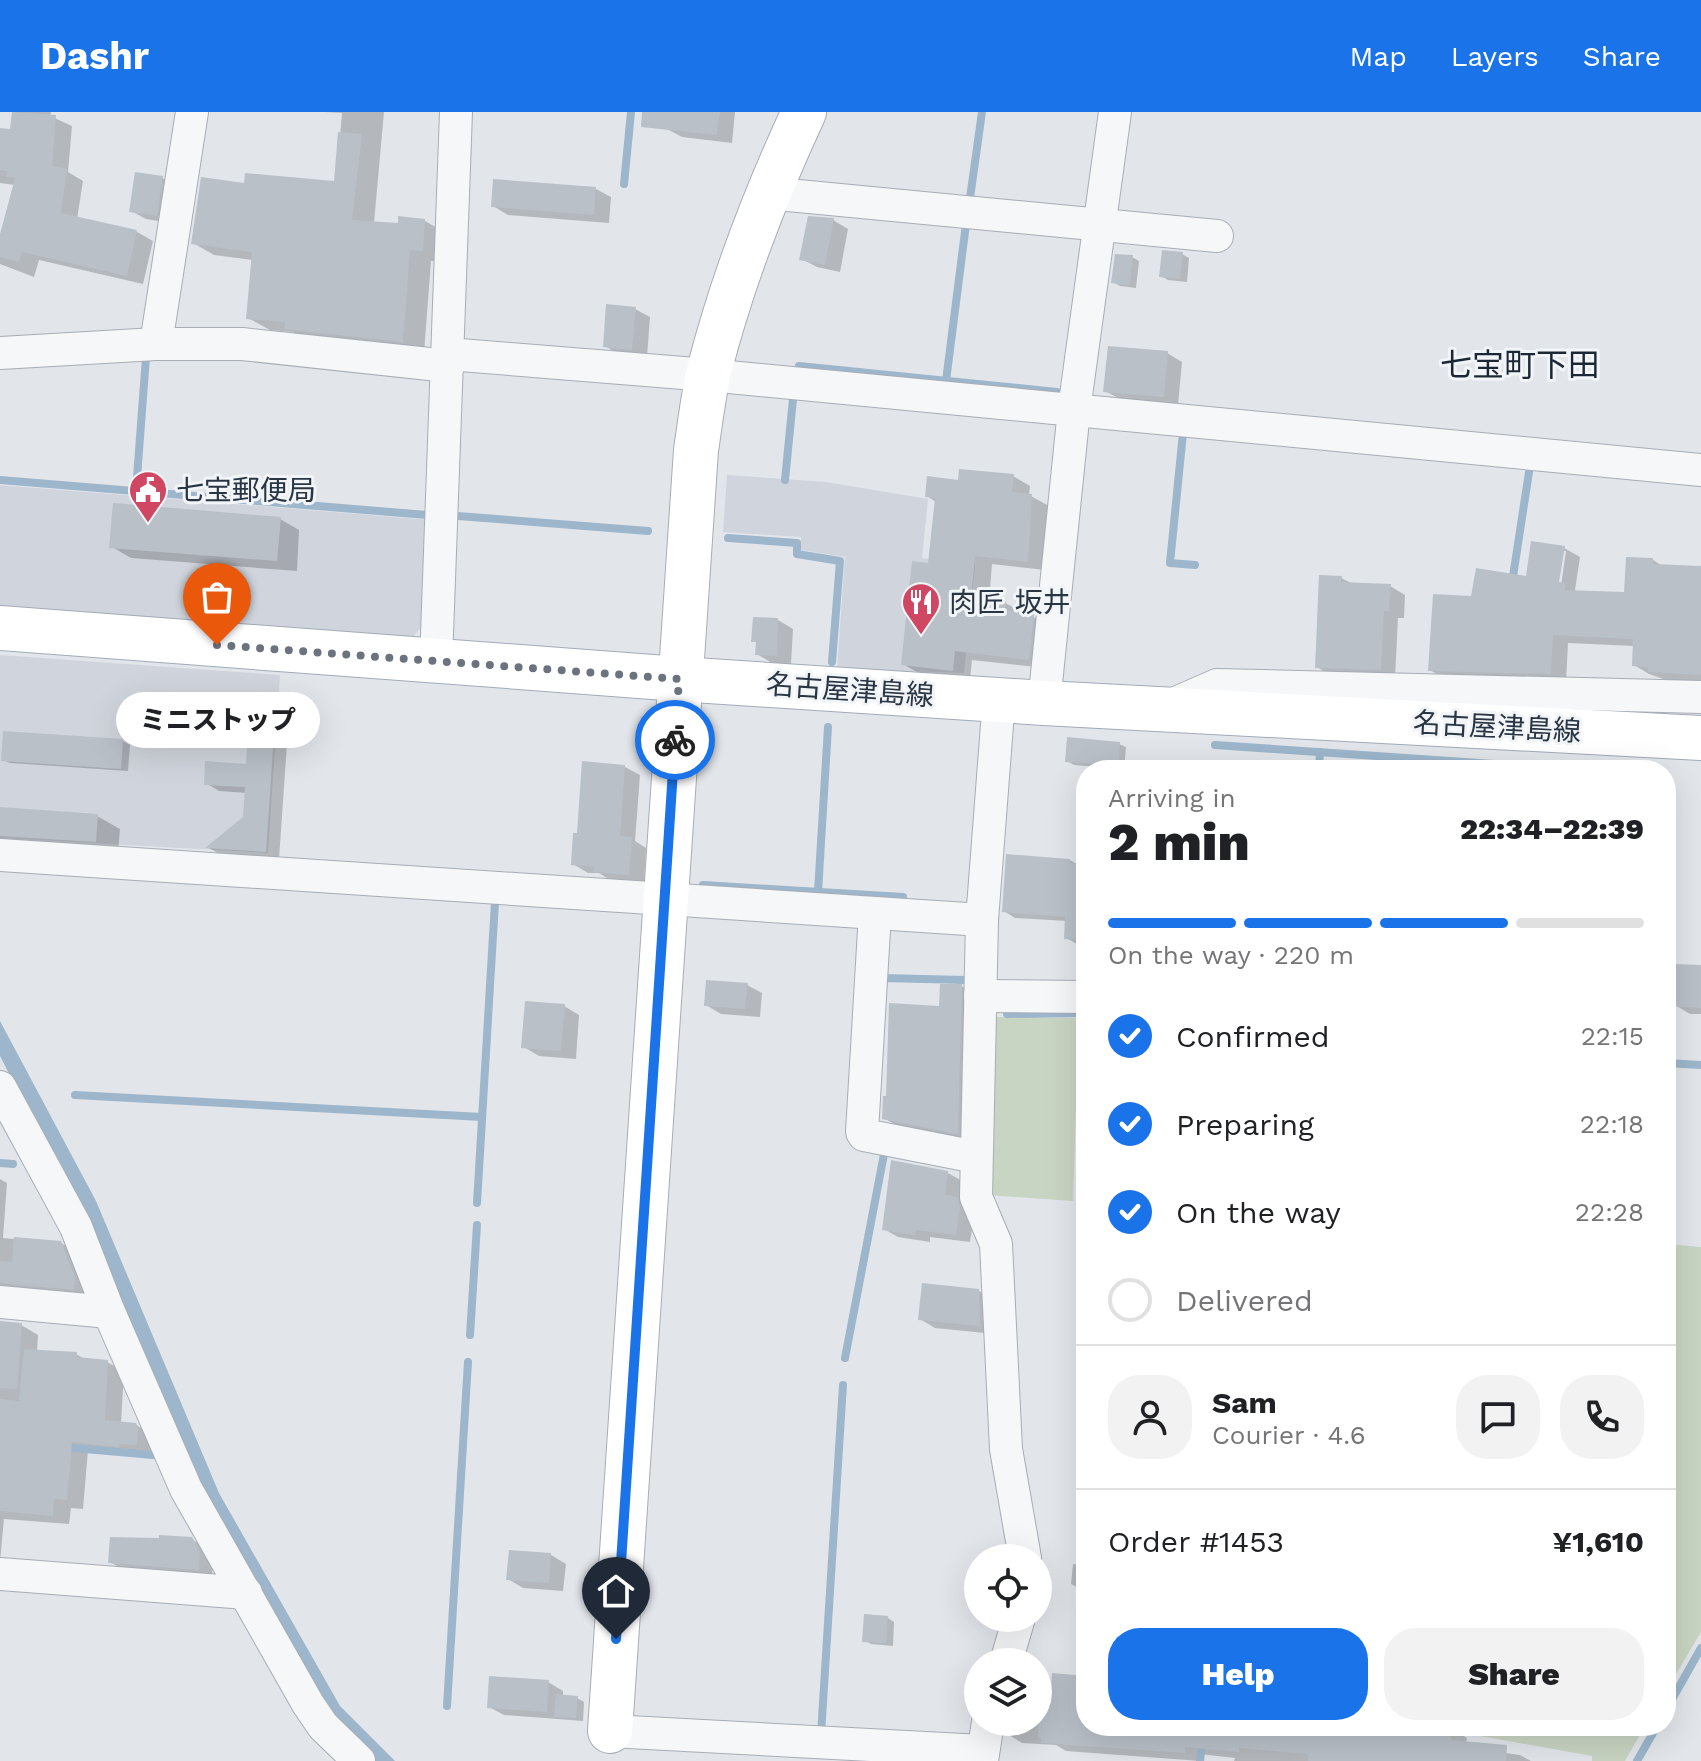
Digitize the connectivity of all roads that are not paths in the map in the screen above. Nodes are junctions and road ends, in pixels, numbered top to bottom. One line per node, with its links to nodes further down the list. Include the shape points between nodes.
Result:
1 (192, 112): 8 (street)
2 (456, 112): 10 (street)
3 (804, 112): 5 (main road)
4 (1115, 112): 6 (street)
5 (767, 193): 6 (street); 11 (main road, via 731,289)
6 (1100, 224): 7 (street); 12 (street)
7 (1217, 236)
8 (156, 344): 9 (street); 10 (street, via 242,344)
9 (0, 353)
10 (448, 360): 11 (street); 15 (street)
11 (708, 375): 12 (street); 16 (main road, via 696,450)
12 (1074, 410): 13 (street); 19 (street)
13 (1701, 470)
14 (0, 628): 15 (main road, 名古屋津島線)
15 (436, 662): 16 (main road, 名古屋津島線)
16 (679, 679): 18 (main road, 名古屋津島線); 23 (main road)
17 (1701, 697): 20 (street, via 1217,685)
18 (999, 699): 19 (main road, 名古屋津島線); 25 (street)
19 (1044, 703): 20 (main road, 名古屋津島線)
20 (1163, 709): 21 (main road, 名古屋津島線)
21 (1701, 738)
22 (0, 855): 23 (street)
23 (665, 898): 24 (street); 35 (main road)
24 (875, 913): 25 (street); 29 (street, via 862,1132)
25 (982, 920): 26 (street)
26 (980, 996): 27 (street); 29 (street)
27 (1076, 997)
28 (0, 1087): 31 (street, via 76,1227)
29 (976, 1157): 32 (street, via 976,1197 996,1244 1006,1449)
30 (0, 1302): 31 (street)
31 (109, 1312): 34 (street, via 186,1489)
32 (1023, 1544)
33 (0, 1574): 34 (street)
34 (246, 1593): 37 (street, via 308,1704)
35 (610, 1731): 36 (street)
36 (984, 1745)
37 (359, 1761)

